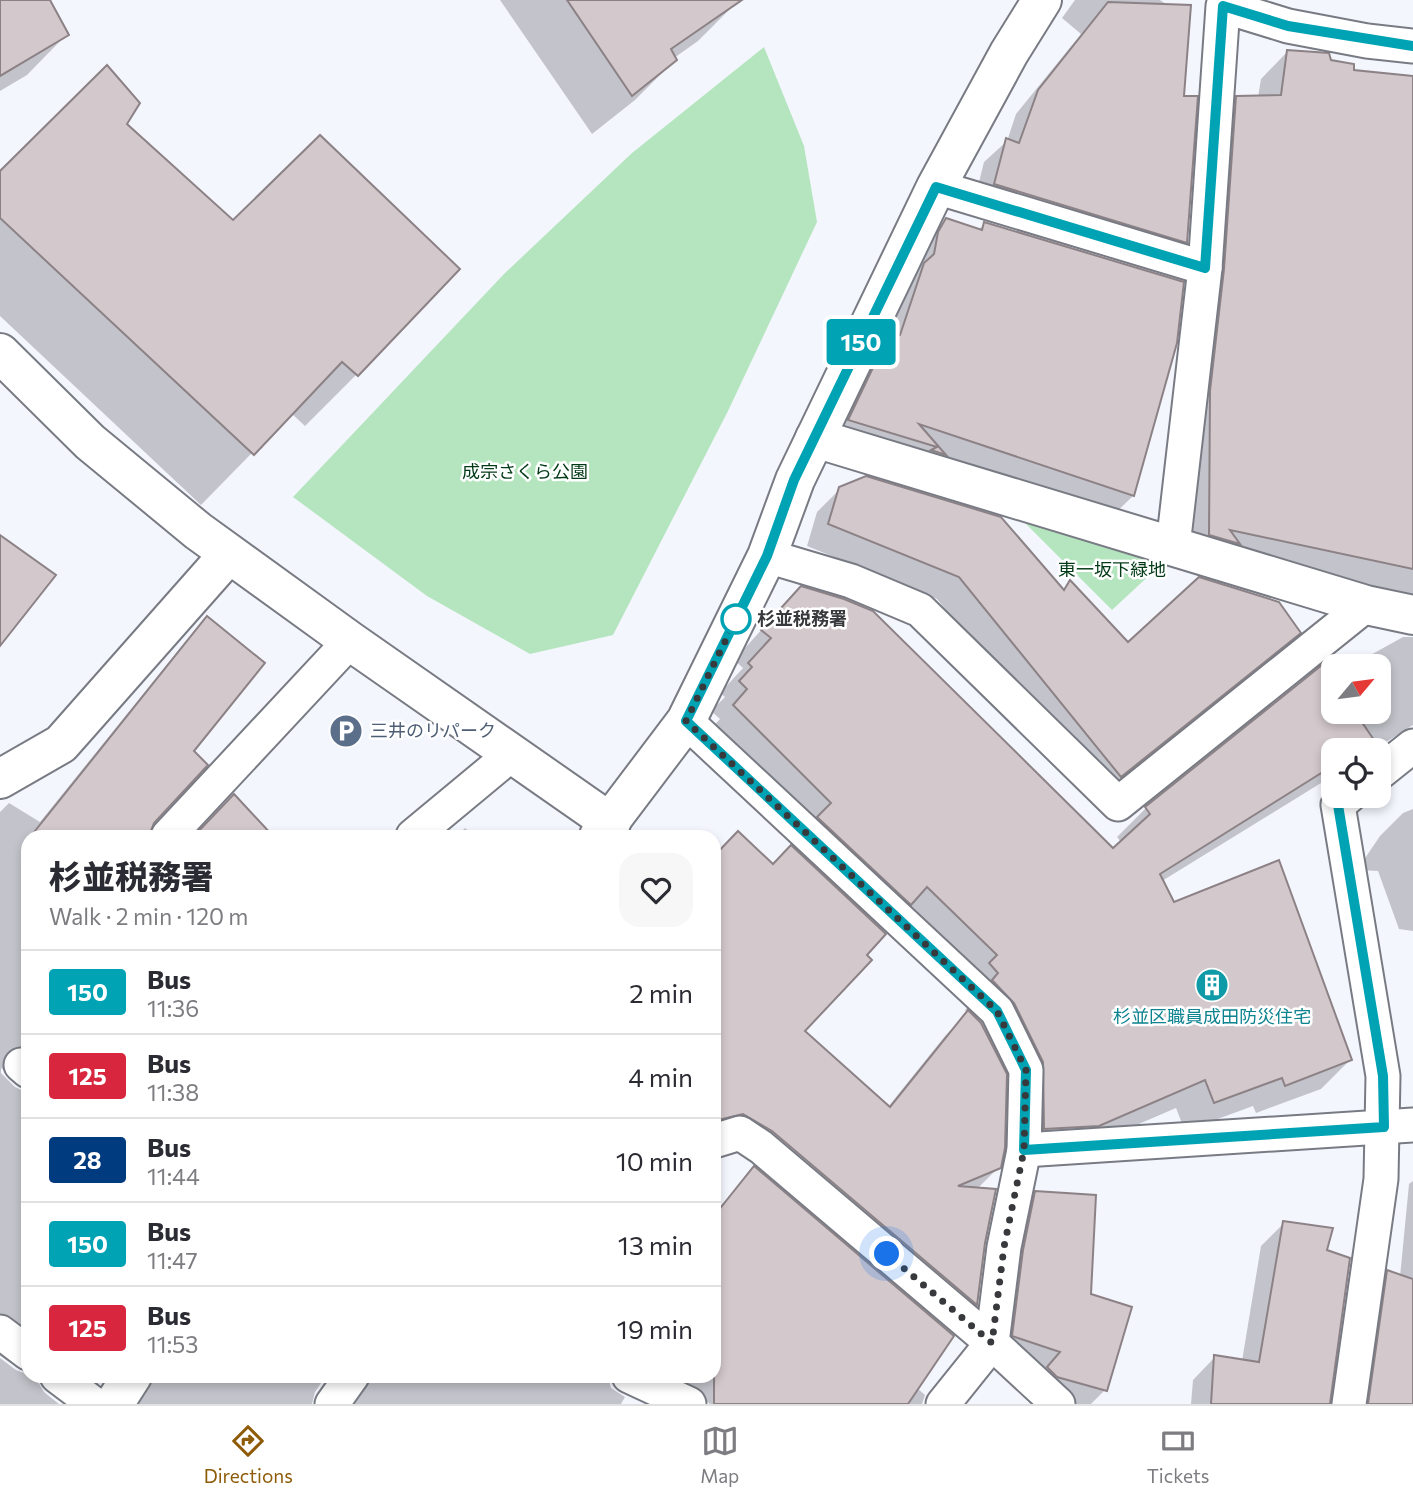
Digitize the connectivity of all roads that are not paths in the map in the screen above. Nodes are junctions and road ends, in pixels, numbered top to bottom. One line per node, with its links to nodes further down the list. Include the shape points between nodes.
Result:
1 (1042, 0): 3 (street)
2 (1413, 46): 4 (lane, via 1288,26 1223,6)
3 (936, 187): 4 (lane); 6 (street)
4 (1205, 268): 7 (lane)
5 (0, 353): 8 (street, via 90,442)
6 (815, 438): 7 (street); 9 (street, via 794,480)
7 (1173, 546): 10 (street)
8 (229, 554): 12 (street); 17 (street, via 61,744)
9 (767, 556): 10 (lane, via 851,581 920,610 1118,804); 13 (street)
10 (1366, 606): 11 (street)
11 (1413, 615)
12 (350, 641): 15 (street); 19 (lane)
13 (686, 721): 21 (street); 24 (lane, via 997,1011 1026,1070)
14 (1413, 746): 16 (lane)
15 (513, 753): 20 (lane); 21 (street)
16 (1391, 763)
17 (0, 779)
18 (1338, 808): 22 (lane, via 1383,1076)
19 (174, 830)
20 (420, 830)
21 (605, 830)
22 (1398, 1126): 24 (lane); 38 (lane, via 1381,1179)
23 (721, 1139): 26 (lane, via 740,1133 761,1147)
24 (1024, 1150): 26 (lane, via 1004,1247)
25 (0, 1332): 27 (lane)
26 (992, 1343): 36 (lane); 37 (lane)
27 (21, 1348)
28 (66, 1383): 32 (lane)
29 (128, 1383): 33 (street)
30 (347, 1383): 34 (lane)
31 (644, 1383): 35 (lane)
32 (94, 1404)
33 (114, 1404)
34 (332, 1404)
35 (689, 1404)
36 (943, 1404)
37 (1058, 1404)
38 (1349, 1404)

